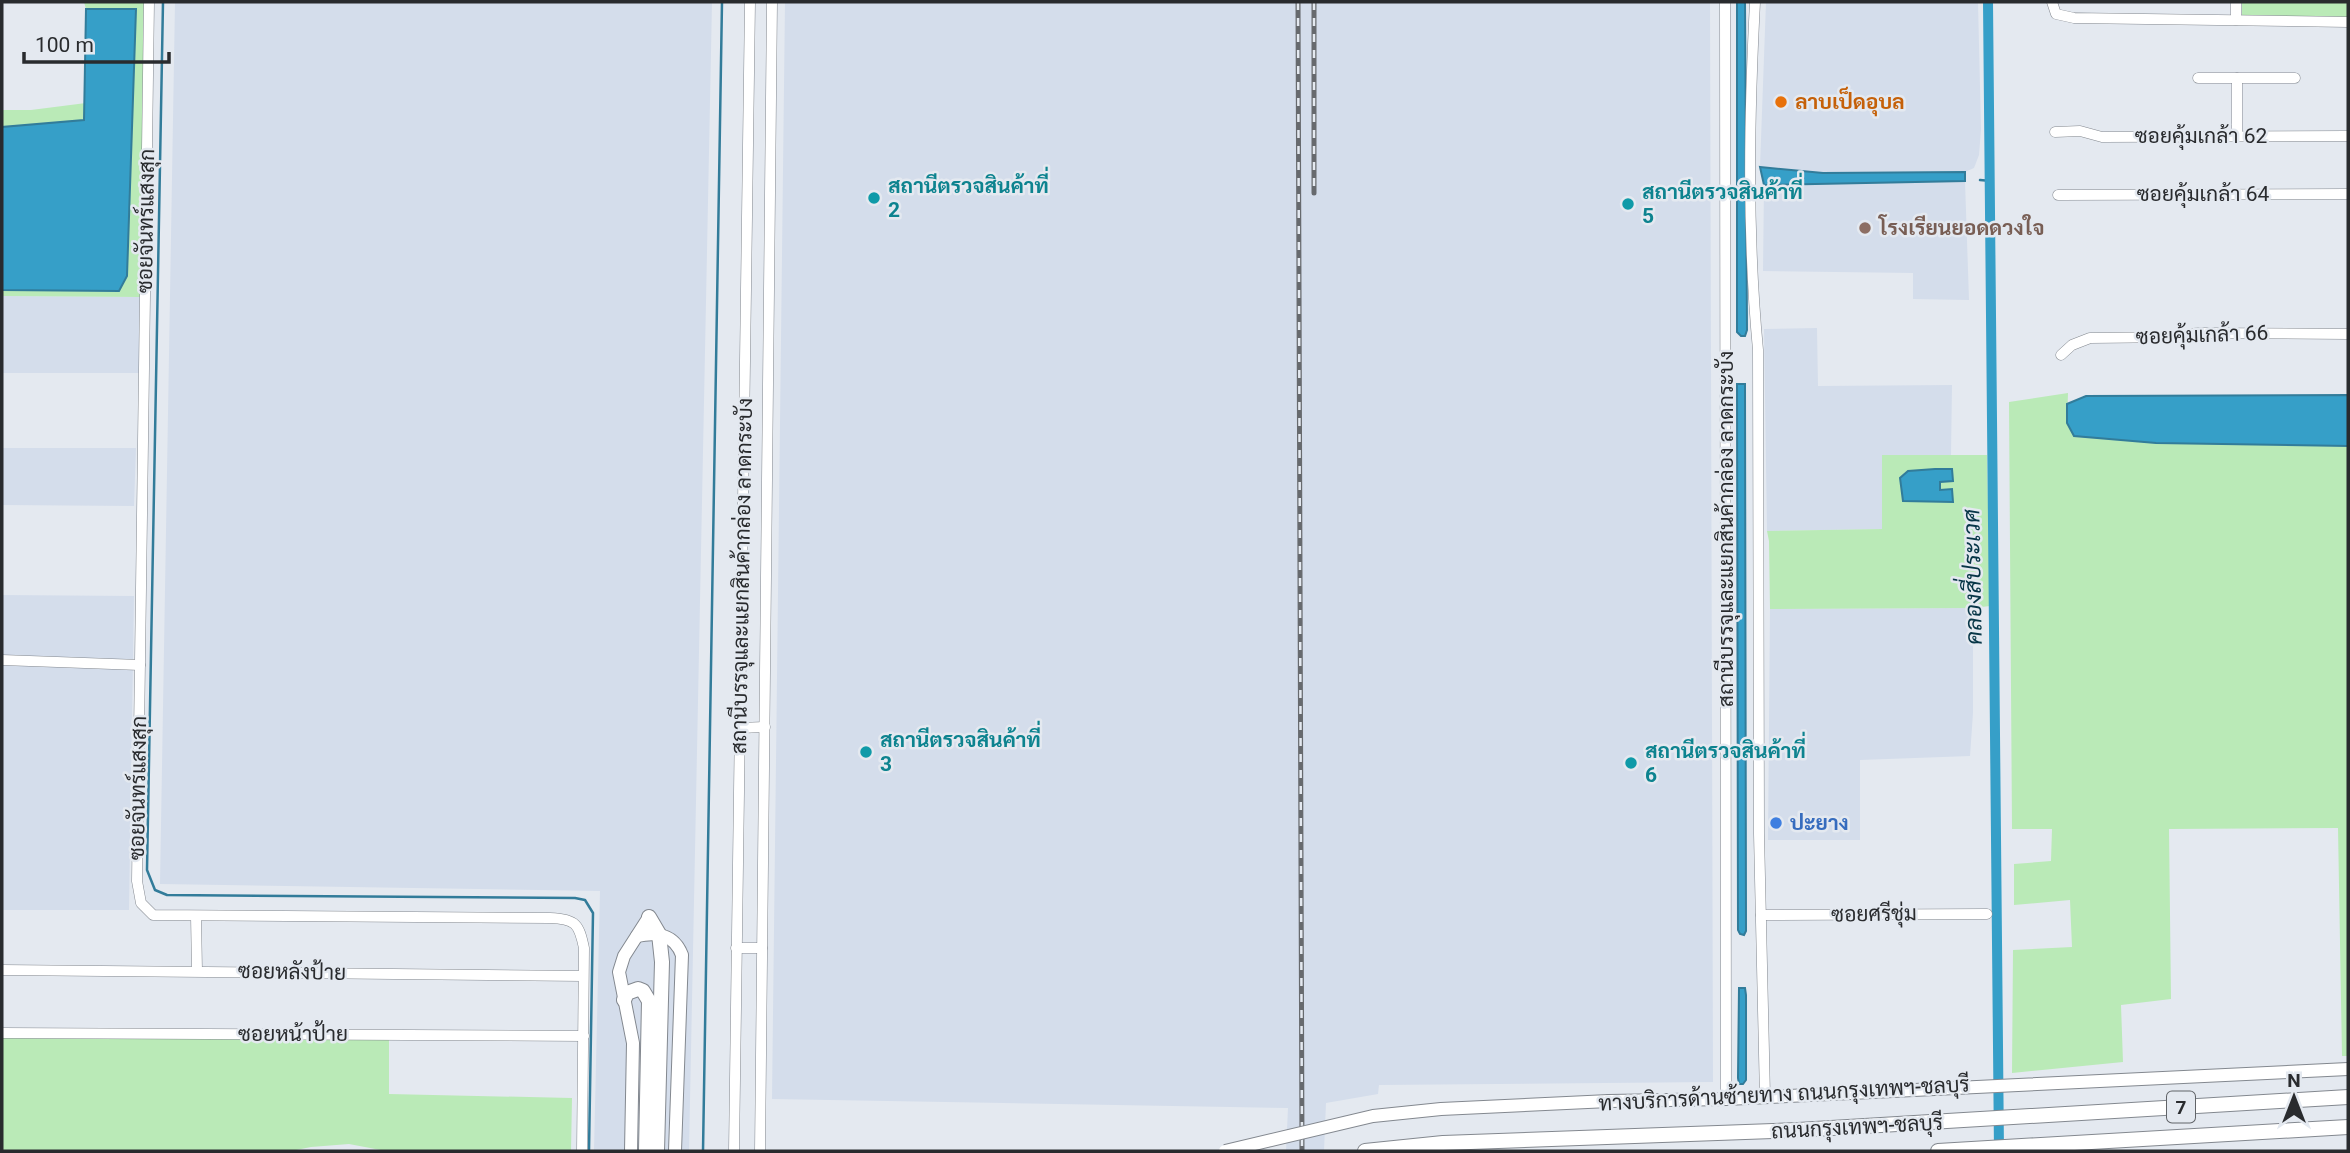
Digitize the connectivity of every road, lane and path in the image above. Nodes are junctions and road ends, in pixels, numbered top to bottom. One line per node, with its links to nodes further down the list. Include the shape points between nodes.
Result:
1 (149, 2): 21 (street, ซอยจันทร์แสงสุก)
2 (750, 2): 23 (street, สถานีบรรจุและแยกสินค้ากล่อง ลาดกระบัง)
3 (772, 2): 22 (street, สถานีบรรจุและแยกสินค้ากล่อง ลาดกระบัง)
4 (1725, 2): 41 (street, สถานีบรรจุและแยกสินค้ากล่อง ลาดกระบัง)
5 (1755, 2): 25 (street, สถานีบรรจุและแยกสินค้ากล่อง ลาดกระบัง, via 1749,224 1758,350)
6 (2052, 2): 8 (street, via 2056,14 2066,17)
7 (2236, 2): 8 (street)
8 (2236, 20): 9 (street)
9 (2348, 22)
10 (2198, 78): 11 (street)
11 (2237, 78): 12 (street); 14 (street)
12 (2295, 78)
13 (2055, 132): 14 (street, ซอยคุ้มเกล้า 62, via 2080,131 2102,137)
14 (2237, 136): 15 (street, ซอยคุ้มเกล้า 62)
15 (2348, 136)
16 (2348, 194): 17 (street, ซอยคุ้มเกล้า 64)
17 (2058, 195)
18 (2348, 334): 19 (street, ซอยคุ้มเกล้า 66, via 2090,338)
19 (2061, 355)
20 (2, 660): 21 (street)
21 (140, 665): 26 (street, ซอยจันทร์แสงสุก, via 137,881 141,903 153,915)
22 (765, 727): 23 (street); 31 (street, สถานีบรรจุและแยกสินค้ากล่อง ลาดกระบัง)
23 (740, 728): 30 (street, สถานีบรรจุและแยกสินค้ากล่อง ลาดกระบัง)
24 (1987, 914): 25 (street, ซอยศรีชุ่ม)
25 (1761, 915): 39 (street, สถานีบรรจุและแยกสินค้ากล่อง ลาดกระบัง)
26 (196, 916): 33 (street); 34 (street, ซอยจันทร์แสงสุก, via 564,919 581,932)
27 (649, 917): 28 (highway); 29 (main road)
28 (659, 934): 29 (main road); 46 (highway); 47 (main road, via 678,944 682,955)
29 (637, 936): 35 (main road, via 619,972)
30 (736, 948): 31 (street); 48 (street, สถานีบรรจุและแยกสินค้ากล่อง ลาดกระบัง)
31 (762, 948): 49 (street, สถานีบรรจุและแยกสินค้ากล่อง ลาดกระบัง)
32 (2, 970): 33 (street, ซอยหลังป้าย)
33 (197, 971): 34 (street, ซอยหลังป้าย)
34 (583, 976): 37 (street, ซอยจันทร์แสงสุก)
35 (624, 1000): 44 (main road, via 633,1043); 45 (highway, via 632,989 643,992 649,1001)
36 (2, 1033): 37 (street, ซอยหน้าป้าย)
37 (584, 1036): 43 (street, ซอยจันทร์แสงสุก)
38 (2348, 1069): 39 (main road, ทางบริการด้านซ้ายทาง ถนนกรุงเทพฯ-ชลบุรี)
39 (1765, 1097): 41 (main road, ทางบริการด้านซ้ายทาง ถนนกรุงเทพฯ-ชลบุรี)
40 (2348, 1097): 51 (highway, ถนนกรุงเทพฯ-ชลบุรี / 7, via 1937,1123 1443,1143)
41 (1726, 1099): 50 (main road, ทางบริการด้านซ้ายทาง ถนนกรุงเทพฯ-ชลบุรี, bridge, via 1441,1109 1373,1116)
42 (2348, 1127): 52 (highway, ถนนกรุงเทพฯ-ชลบุรี / 7)
43 (582, 1151)
44 (631, 1151)
45 (646, 1151)
46 (657, 1151)
47 (675, 1151)
48 (734, 1151)
49 (760, 1151)
50 (1224, 1151)
51 (1365, 1151)
52 (1938, 1151)

